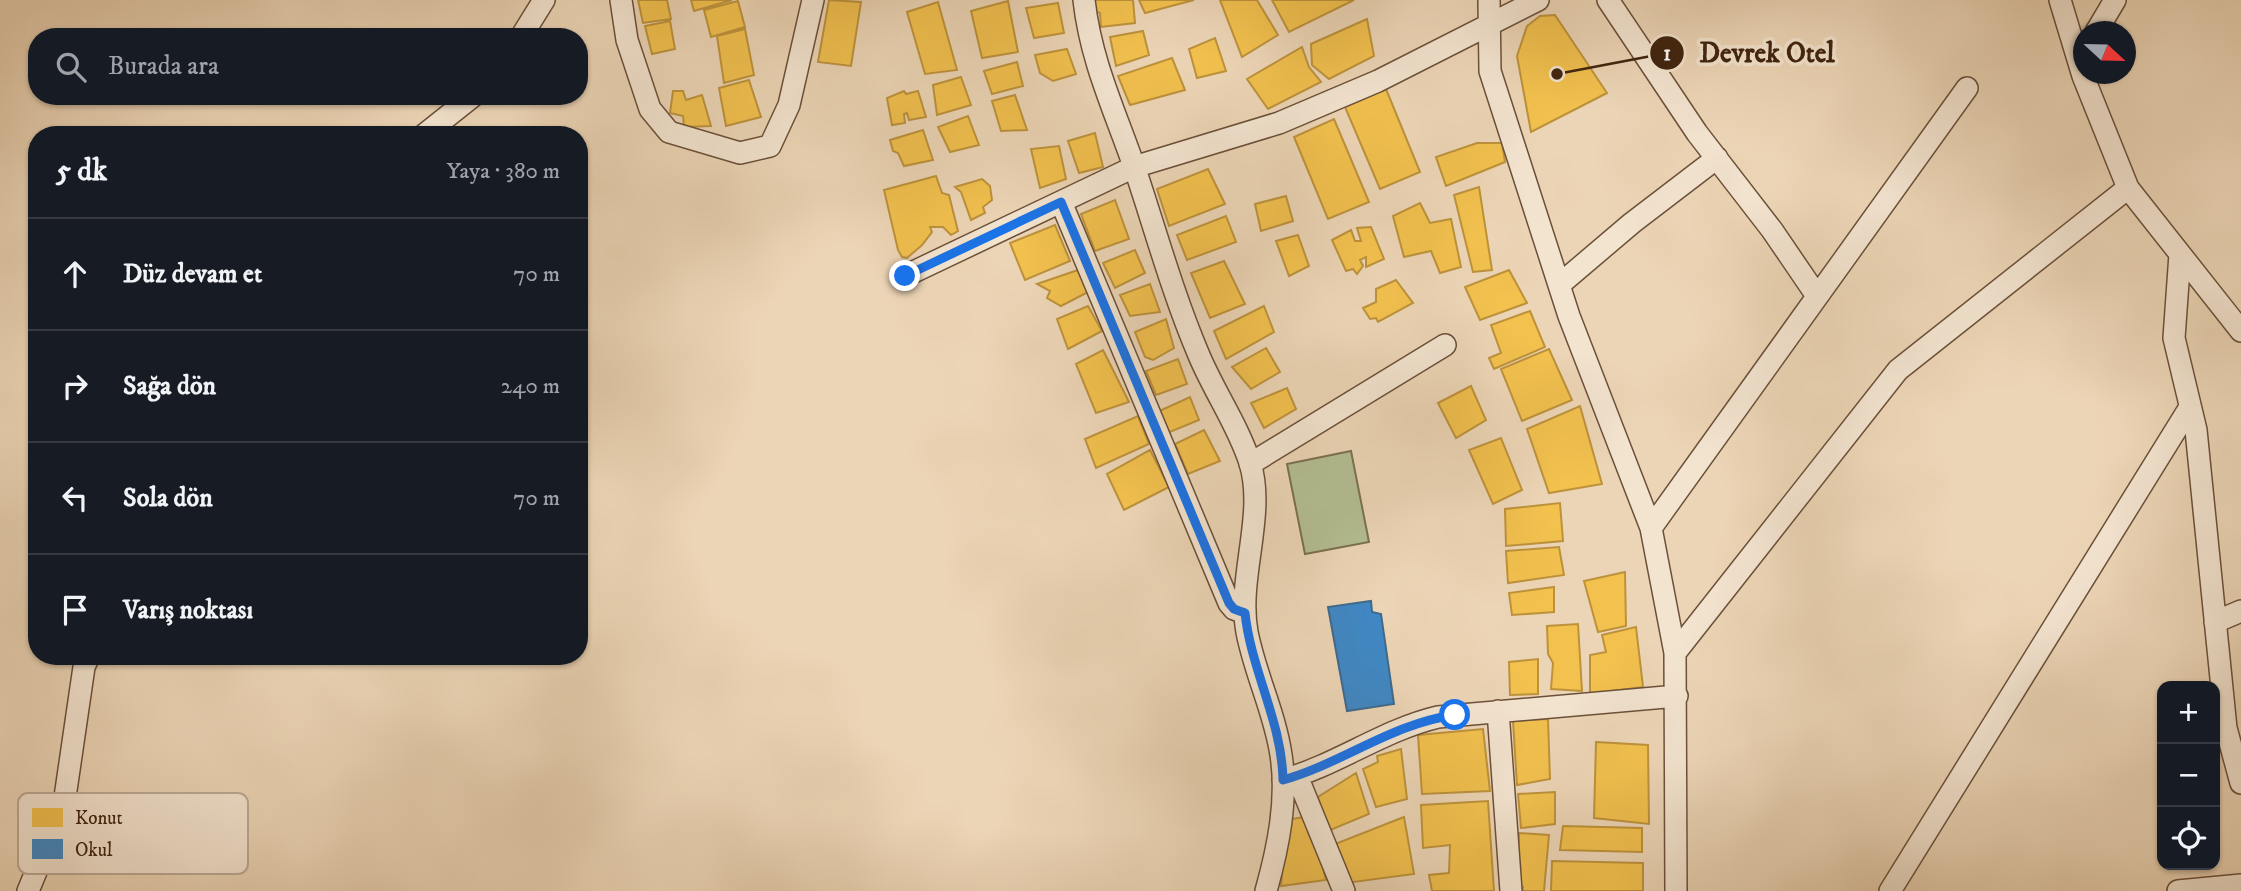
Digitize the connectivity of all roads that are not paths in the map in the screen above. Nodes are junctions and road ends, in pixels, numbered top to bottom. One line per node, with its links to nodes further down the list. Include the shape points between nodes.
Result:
1 (544, 0): 12 (street)
2 (621, 0): 3 (street, via 627,40 650,109 669,132 740,153 770,146 789,105)
3 (813, 0)
4 (1084, 0): 19 (street, via 1093,55)
5 (1489, 0): 11 (street)
6 (1538, 0): 11 (street)
7 (1608, 0): 18 (street)
8 (2060, 0): 13 (street)
9 (2115, 0): 10 (street)
10 (2103, 21)
11 (1490, 27): 19 (street, via 1279,123); 24 (street, via 1490,71)
12 (527, 28)
13 (2073, 35)
14 (2091, 84): 20 (street)
15 (1967, 88): 25 (street)
16 (462, 105): 17 (street)
17 (435, 126)
18 (1717, 159): 24 (street); 25 (street)
19 (1134, 167): 21 (street); 29 (street, via 1197,352)
20 (2128, 188): 22 (street); 34 (street, via 1898,370)
21 (1061, 202): 23 (street); 32 (street, via 1229,603)
22 (2180, 254): 26 (street); 28 (street, via 2174,338)
23 (905, 276)
24 (1559, 285): 30 (street)
25 (1817, 296): 30 (street)
26 (2241, 331)
27 (1445, 345): 29 (street)
28 (2190, 407): 33 (street); 49 (street)
29 (1250, 464): 32 (street, via 1252,516)
30 (1651, 528): 34 (street)
31 (2241, 611): 33 (street)
32 (1245, 613): 40 (street)
33 (2215, 622): 38 (street)
34 (1675, 653): 36 (street)
35 (85, 665): 41 (street)
36 (1677, 696): 37 (street); 44 (street)
37 (1498, 711): 40 (street, via 1423,720); 48 (street)
38 (2233, 716): 39 (street)
39 (2240, 776)
40 (1290, 778): 46 (street); 47 (street)
41 (66, 793)
42 (35, 874): 45 (street)
43 (2241, 884): 50 (street)
44 (1682, 886)
45 (28, 891)
46 (1266, 891)
47 (1345, 891)
48 (1511, 891)
49 (1890, 891)
50 (2178, 891)

